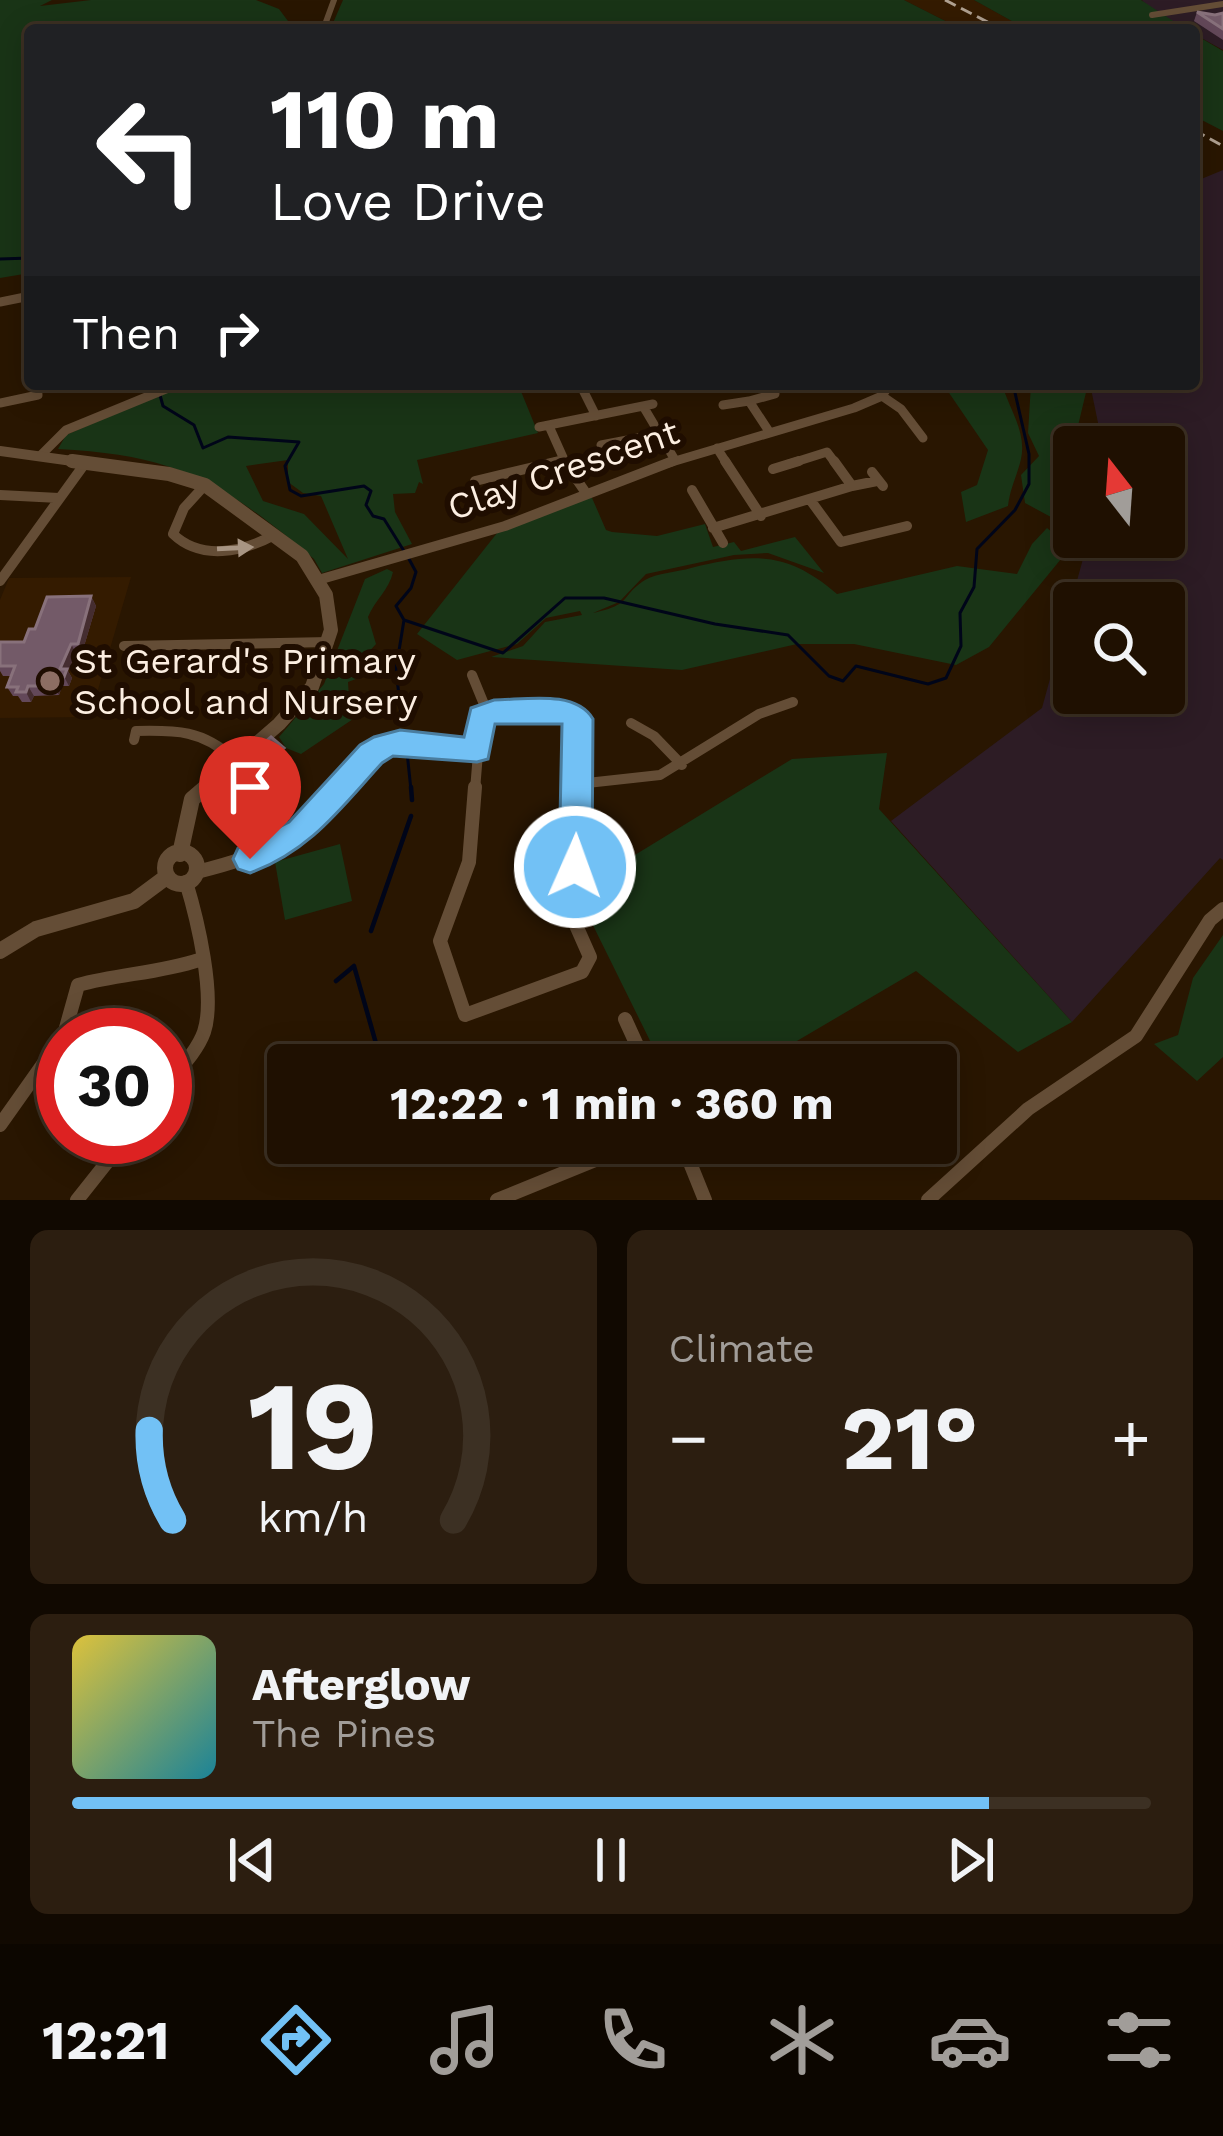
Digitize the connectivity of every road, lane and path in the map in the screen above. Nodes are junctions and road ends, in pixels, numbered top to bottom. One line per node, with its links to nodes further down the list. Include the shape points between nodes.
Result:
1 (1223, 4): 2 (street)
2 (1152, 15)
3 (38, 390): 10 (street)
4 (163, 390): 19 (street, via 66,430)
5 (583, 390): 12 (street)
6 (886, 390): 8 (street)
7 (775, 394): 9 (street)
8 (882, 396): 13 (street, Clay Crescent); 15 (street)
9 (749, 401): 11 (street); 13 (street)
10 (0, 403)
11 (723, 405)
12 (596, 416): 14 (street, via 648,405); 20 (street, via 544,427)
13 (770, 433): 17 (street, Clay Crescent)
14 (659, 434): 16 (street); 21 (street)
15 (923, 437)
16 (601, 445)
17 (717, 448): 21 (street, Clay Crescent); 33 (street)
18 (0, 451): 19 (street)
19 (40, 456): 22 (street)
20 (563, 460): 25 (street); 29 (street)
21 (675, 460): 29 (street, Clay Crescent)
22 (86, 462): 26 (street); 31 (street)
23 (773, 469): 27 (street, via 826,452)
24 (878, 479): 27 (street)
25 (475, 482)
26 (205, 485): 36 (street); 36 (street, one-way to 36, via 184,508 177,542 247,549)
27 (853, 486): 32 (street)
28 (692, 490): 35 (street)
29 (586, 494): 38 (street, Clay Crescent)
30 (0, 495): 31 (street)
31 (58, 498): 39 (street)
32 (811, 501): 33 (street); 34 (street, via 841,542)
33 (761, 516): 35 (street)
34 (907, 526)
35 (713, 528): 37 (street)
36 (274, 535): 38 (street)
37 (723, 543)
38 (318, 580): 40 (street, via 330,605)
39 (0, 581)
40 (329, 642): 41 (street); 48 (street, via 312,687)
41 (124, 646)
42 (472, 675): 44 (street)
43 (793, 702): 49 (street, via 742,722)
44 (488, 714): 47 (street); 50 (street, via 574,714)
45 (631, 723): 49 (street)
46 (134, 740): 48 (street, via 136,730 192,730 211,735)
47 (477, 750): 50 (street, via 469,862 440,941 465,1015 589,966 560,890 575,867); 52 (street, via 385,746 300,832)
48 (234, 759): 51 (street, via 192,799)
49 (682, 765): 50 (street, via 646,780)
50 (578, 784)
51 (180, 854): 52 (street, via 194,856); 53 (street, via 165,865)
52 (191, 877): 53 (street); 56 (street)
53 (165, 878): 55 (street, via 134,901 36,929)
54 (1223, 909): 69 (street, via 1136,1036 1028,1109)
55 (0, 951)
56 (199, 960): 57 (street, via 77,985); 60 (street, via 206,1026)
57 (73, 1008)
58 (626, 1019): 59 (street)
59 (637, 1044)
60 (192, 1046)
61 (36, 1074): 62 (street)
62 (0, 1125)
63 (106, 1164): 66 (street)
64 (585, 1164): 67 (street)
65 (690, 1164): 68 (street)
66 (77, 1200)
67 (497, 1200)
68 (705, 1200)
69 (928, 1200)

